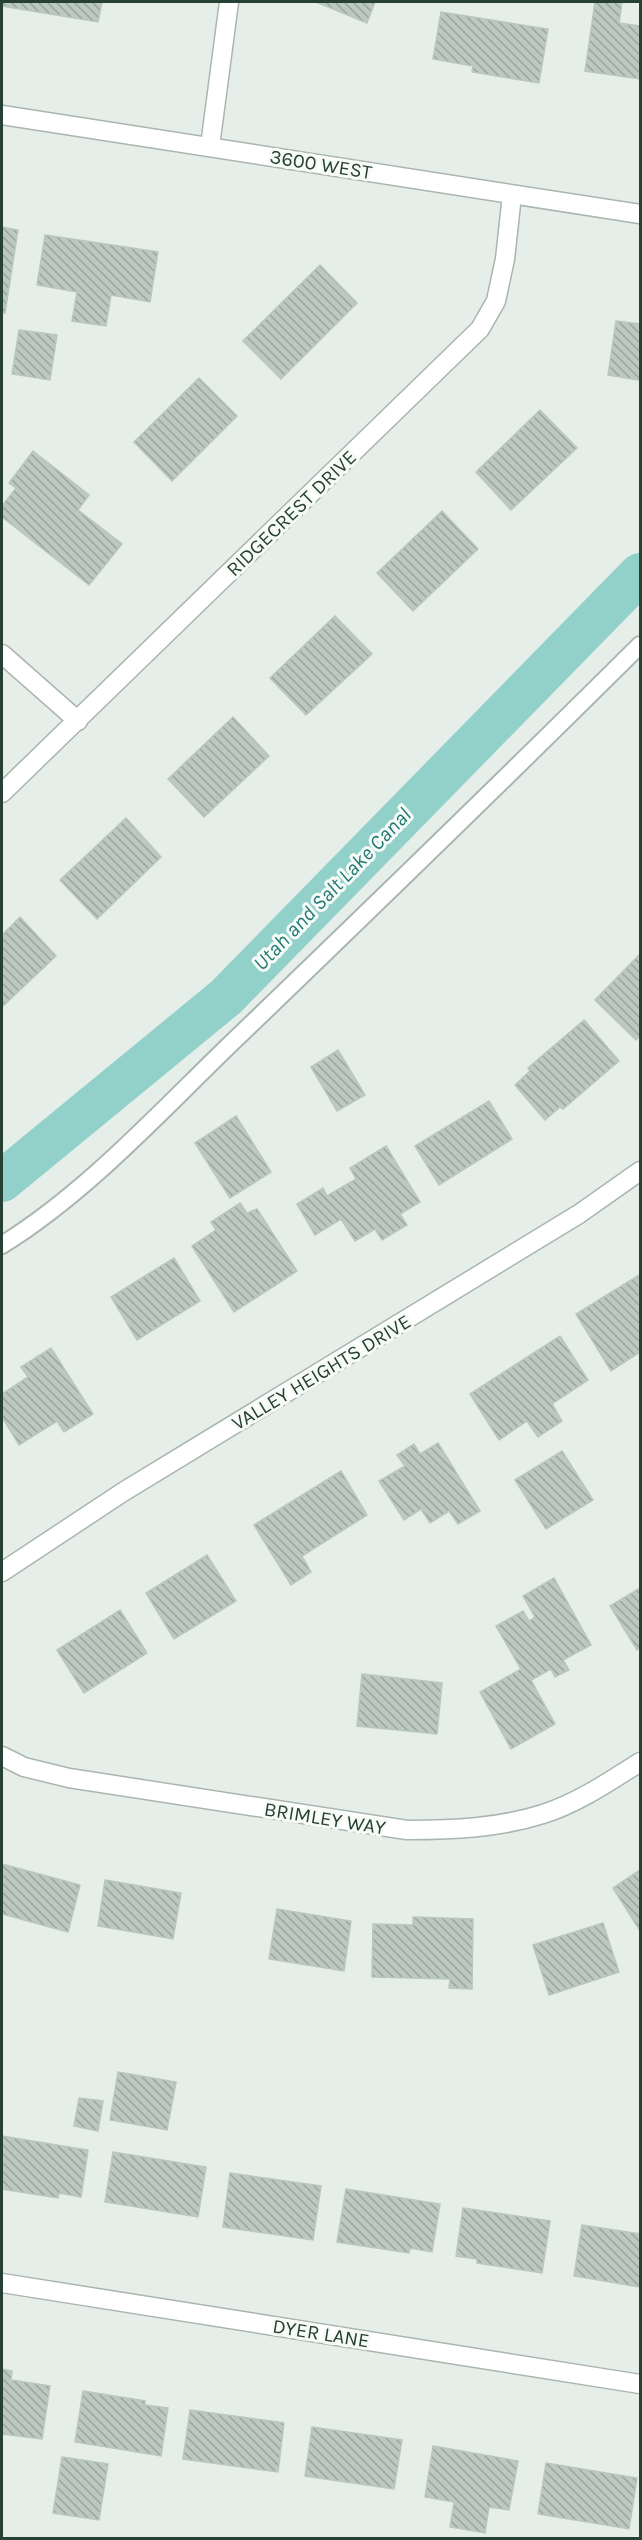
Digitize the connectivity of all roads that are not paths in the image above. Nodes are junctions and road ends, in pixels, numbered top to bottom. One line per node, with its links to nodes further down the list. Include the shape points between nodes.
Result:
1 (229, 2): 3 (street)
2 (2, 115): 3 (street, 3600 WEST)
3 (210, 146): 4 (street, 3600 WEST)
4 (512, 195): 5 (street, 3600 WEST); 8 (street, RIDGECREST DRIVE, via 496,301 480,329)
5 (640, 214)
6 (640, 645): 11 (lane, via 111,1159 30,1228)
7 (2, 654): 8 (street)
8 (78, 721): 9 (street, RIDGECREST DRIVE)
9 (2, 793)
10 (640, 1171): 12 (street, VALLEY HEIGHTS DRIVE, via 579,1214 133,1486)
11 (2, 1245)
12 (2, 1572)
13 (2, 1756): 14 (street, BRIMLEY WAY, via 24,1767 69,1778 407,1830 501,1824 544,1813 599,1788)
14 (640, 1762)
15 (2, 2283): 16 (street, DYER LANE)
16 (640, 2384)

